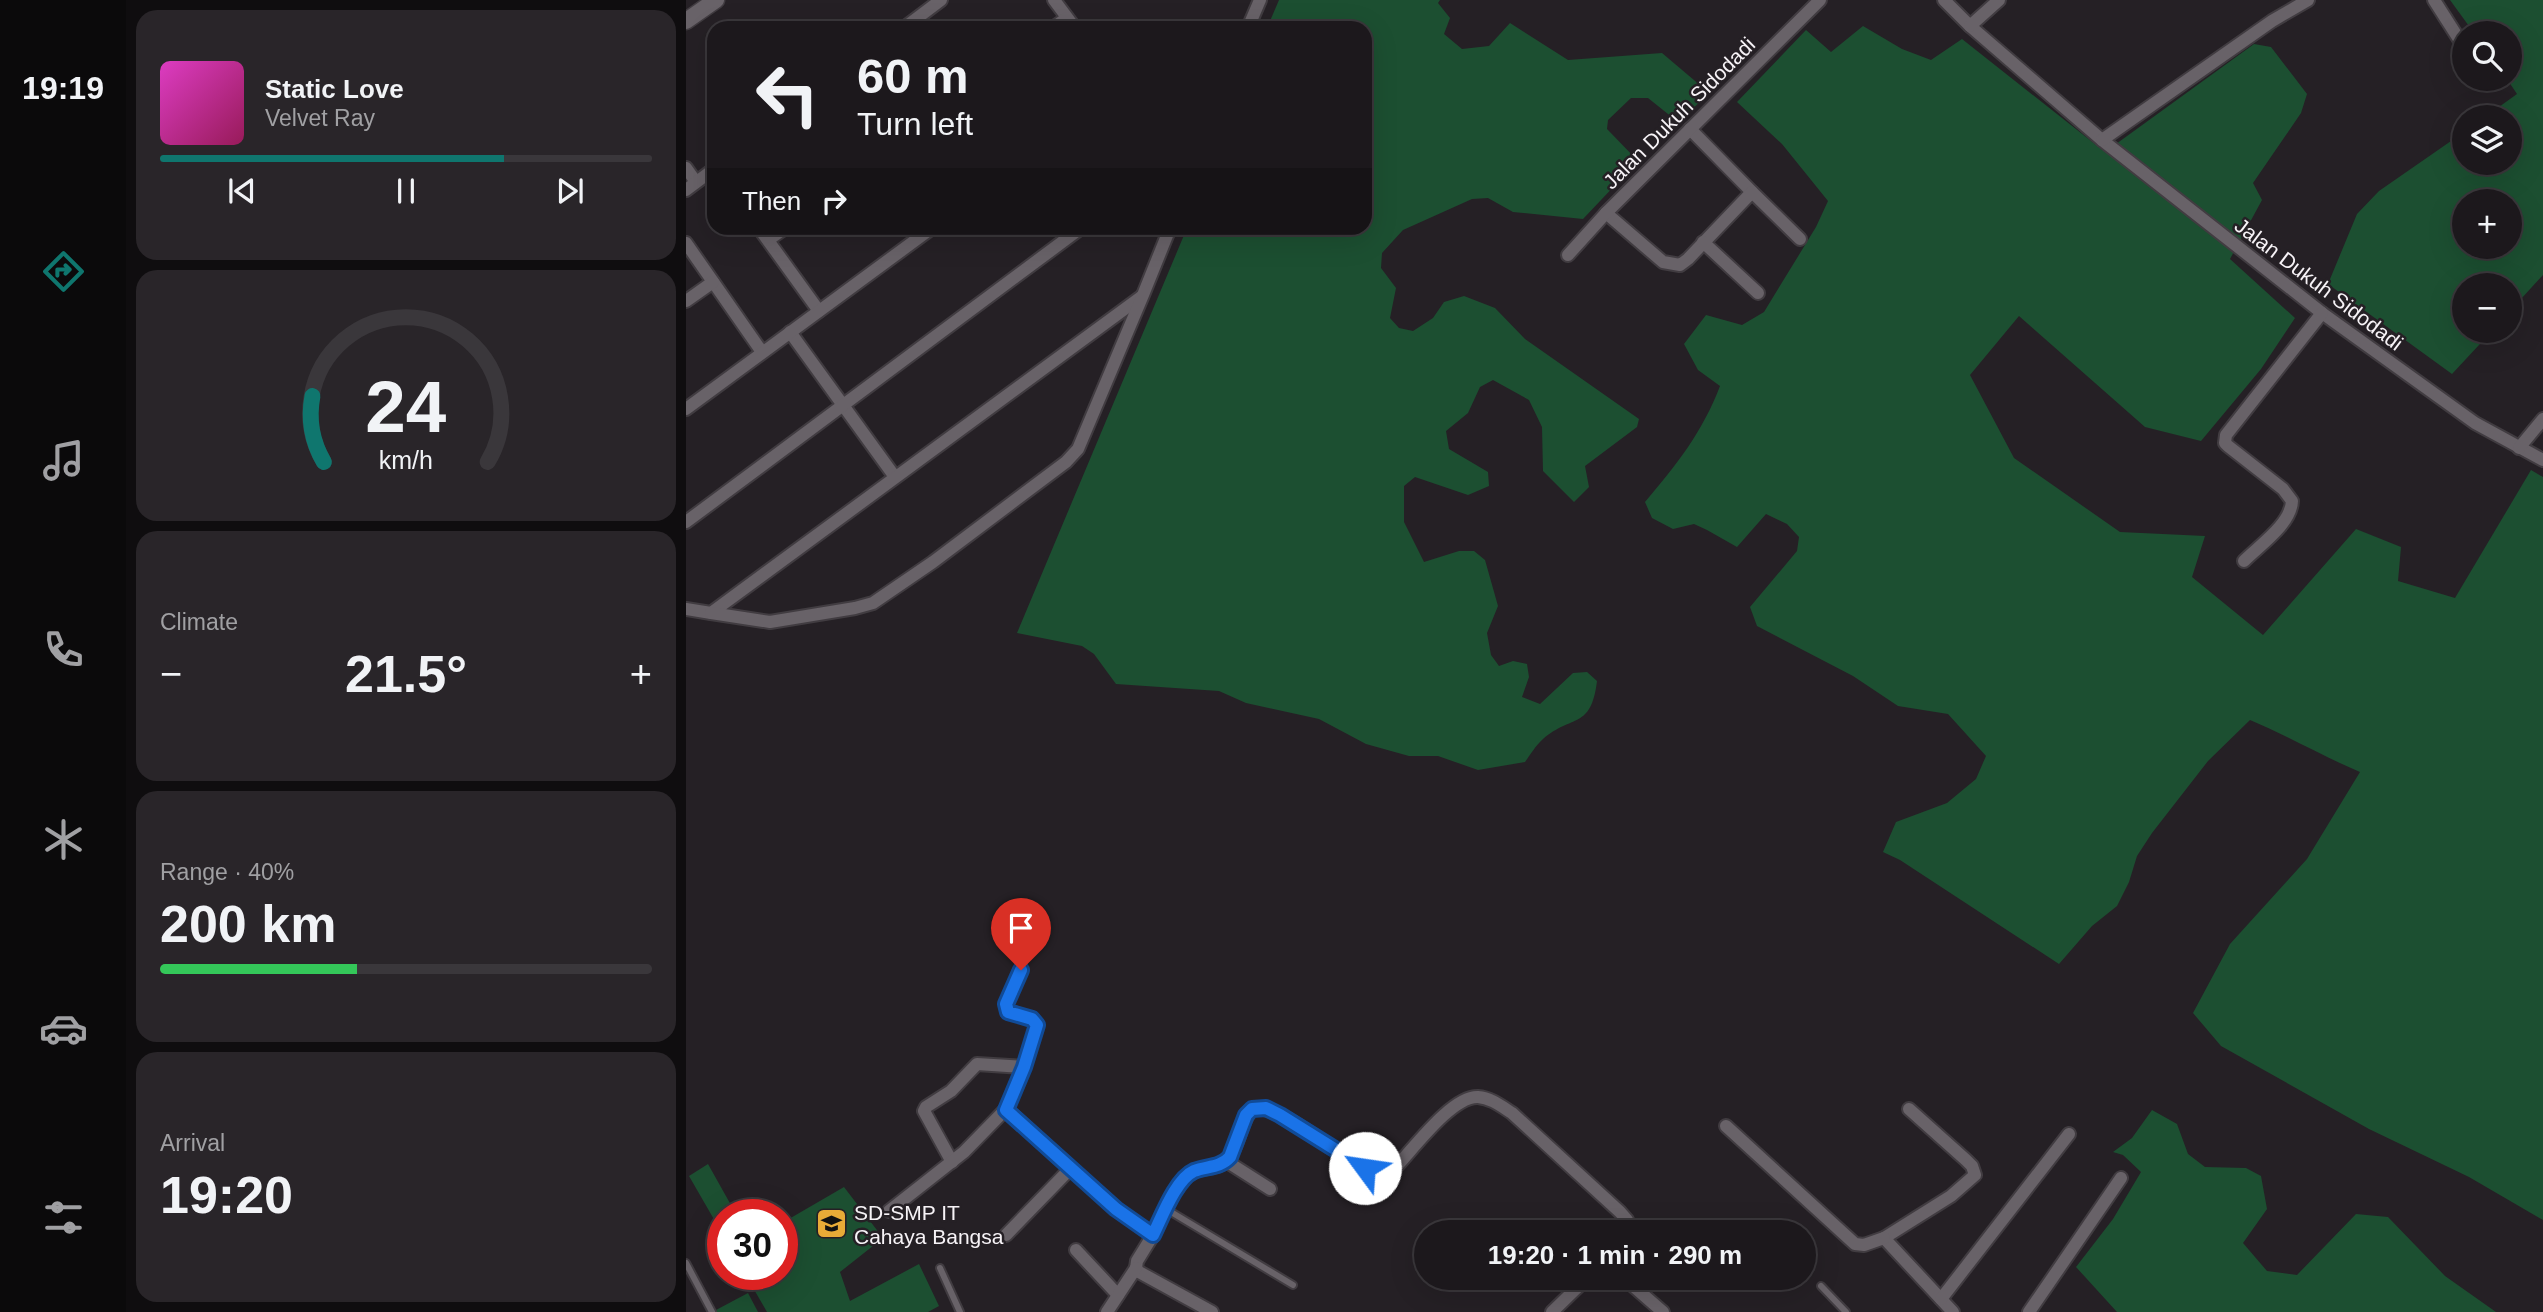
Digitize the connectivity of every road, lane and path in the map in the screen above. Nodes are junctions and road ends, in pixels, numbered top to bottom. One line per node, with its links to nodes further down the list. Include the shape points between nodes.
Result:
1 (716, 0): 10 (street)
2 (941, 0): 11 (street)
3 (1054, 0): 12 (street)
4 (1260, 0): 13 (street)
5 (1820, 0): 16 (street, Jalan Dukuh Sidodadi)
6 (1944, 0): 14 (street, Jalan Dukuh Sidodadi)
7 (1999, 0): 14 (street)
8 (2308, 0): 17 (street)
9 (2434, 0): 15 (street)
10 (686, 21)
11 (913, 21)
12 (1070, 21)
13 (1251, 21)
14 (1970, 26): 17 (street, Jalan Dukuh Sidodadi)
15 (2452, 28)
16 (1690, 129): 21 (street); 22 (street, Jalan Dukuh Sidodadi)
17 (2102, 141): 38 (street, Jalan Dukuh Sidodadi)
18 (686, 168): 20 (street)
19 (707, 174): 20 (street)
20 (691, 186)
21 (1752, 192): 28 (street); 30 (street)
22 (1606, 213): 30 (street, via 1670,265 1680,265); 32 (street, Jalan Dukuh Sidodadi)
23 (764, 235): 29 (street)
24 (775, 235): 29 (street)
25 (922, 235): 37 (street)
26 (1072, 235): 41 (street)
27 (1167, 235): 35 (street)
28 (1800, 239)
29 (768, 240): 37 (street)
30 (1703, 242): 34 (street)
31 (686, 243): 33 (street)
32 (1568, 256)
33 (713, 282): 36 (street); 40 (street)
34 (1758, 293)
35 (1143, 295): 46 (street); 50 (street, via 1078,449 922,570 873,603 855,608 770,622)
36 (686, 301)
37 (819, 311): 39 (street)
38 (2322, 313): 44 (street, Jalan Dukuh Sidodadi, via 2475,423); 48 (street, via 2226,435 2228,446 2292,501 2284,522)
39 (790, 332): 40 (street); 41 (street)
40 (762, 352): 42 (street)
41 (844, 404): 46 (street); 47 (street)
42 (686, 409)
43 (2543, 419): 44 (street)
44 (2519, 448): 45 (street, Jalan Dukuh Sidodadi)
45 (2543, 460)
46 (895, 477): 50 (street)
47 (686, 522)
48 (2244, 561)
49 (686, 609): 50 (street)
50 (711, 613)
51 (1021, 970): 52 (street, via 1006,1004 1008,1012 1037,1025)
52 (1024, 1067): 54 (street); 58 (street, via 977,1064 926,1107 929,1122)
53 (1909, 1109): 67 (street, via 1972,1166 1975,1175 1951,1196)
54 (1006, 1110): 58 (street); 59 (street)
55 (1726, 1126): 67 (street, via 1855,1244)
56 (2069, 1134): 77 (street)
57 (1226, 1161): 61 (street); 62 (street, via 1186,1176); 64 (street, via 1246,1115 1259,1107 1280,1115 1365,1168 1386,1174 1450,1108 1481,1097 1512,1113)
58 (952, 1162): 63 (street)
59 (1070, 1169): 65 (street); 66 (street)
60 (2121, 1178): 86 (street)
61 (1270, 1189)
62 (1166, 1209): 66 (street); 72 (lane)
63 (889, 1211)
64 (1627, 1220)
65 (1006, 1234)
66 (1153, 1235): 71 (street)
67 (1884, 1238): 77 (street)
68 (1076, 1250): 76 (street)
69 (686, 1263): 78 (lane)
70 (940, 1268): 79 (lane)
71 (1136, 1268): 76 (street); 81 (street)
72 (1293, 1285)
73 (1821, 1286): 84 (lane)
74 (1575, 1290): 82 (street)
75 (1638, 1290): 83 (street)
76 (1118, 1296): 80 (street)
77 (1941, 1299): 85 (street)
78 (712, 1312)
79 (960, 1312)
80 (1107, 1312)
81 (1212, 1312)
82 (1552, 1312)
83 (1663, 1312)
84 (1846, 1312)
85 (1953, 1312)
86 (2029, 1312)

